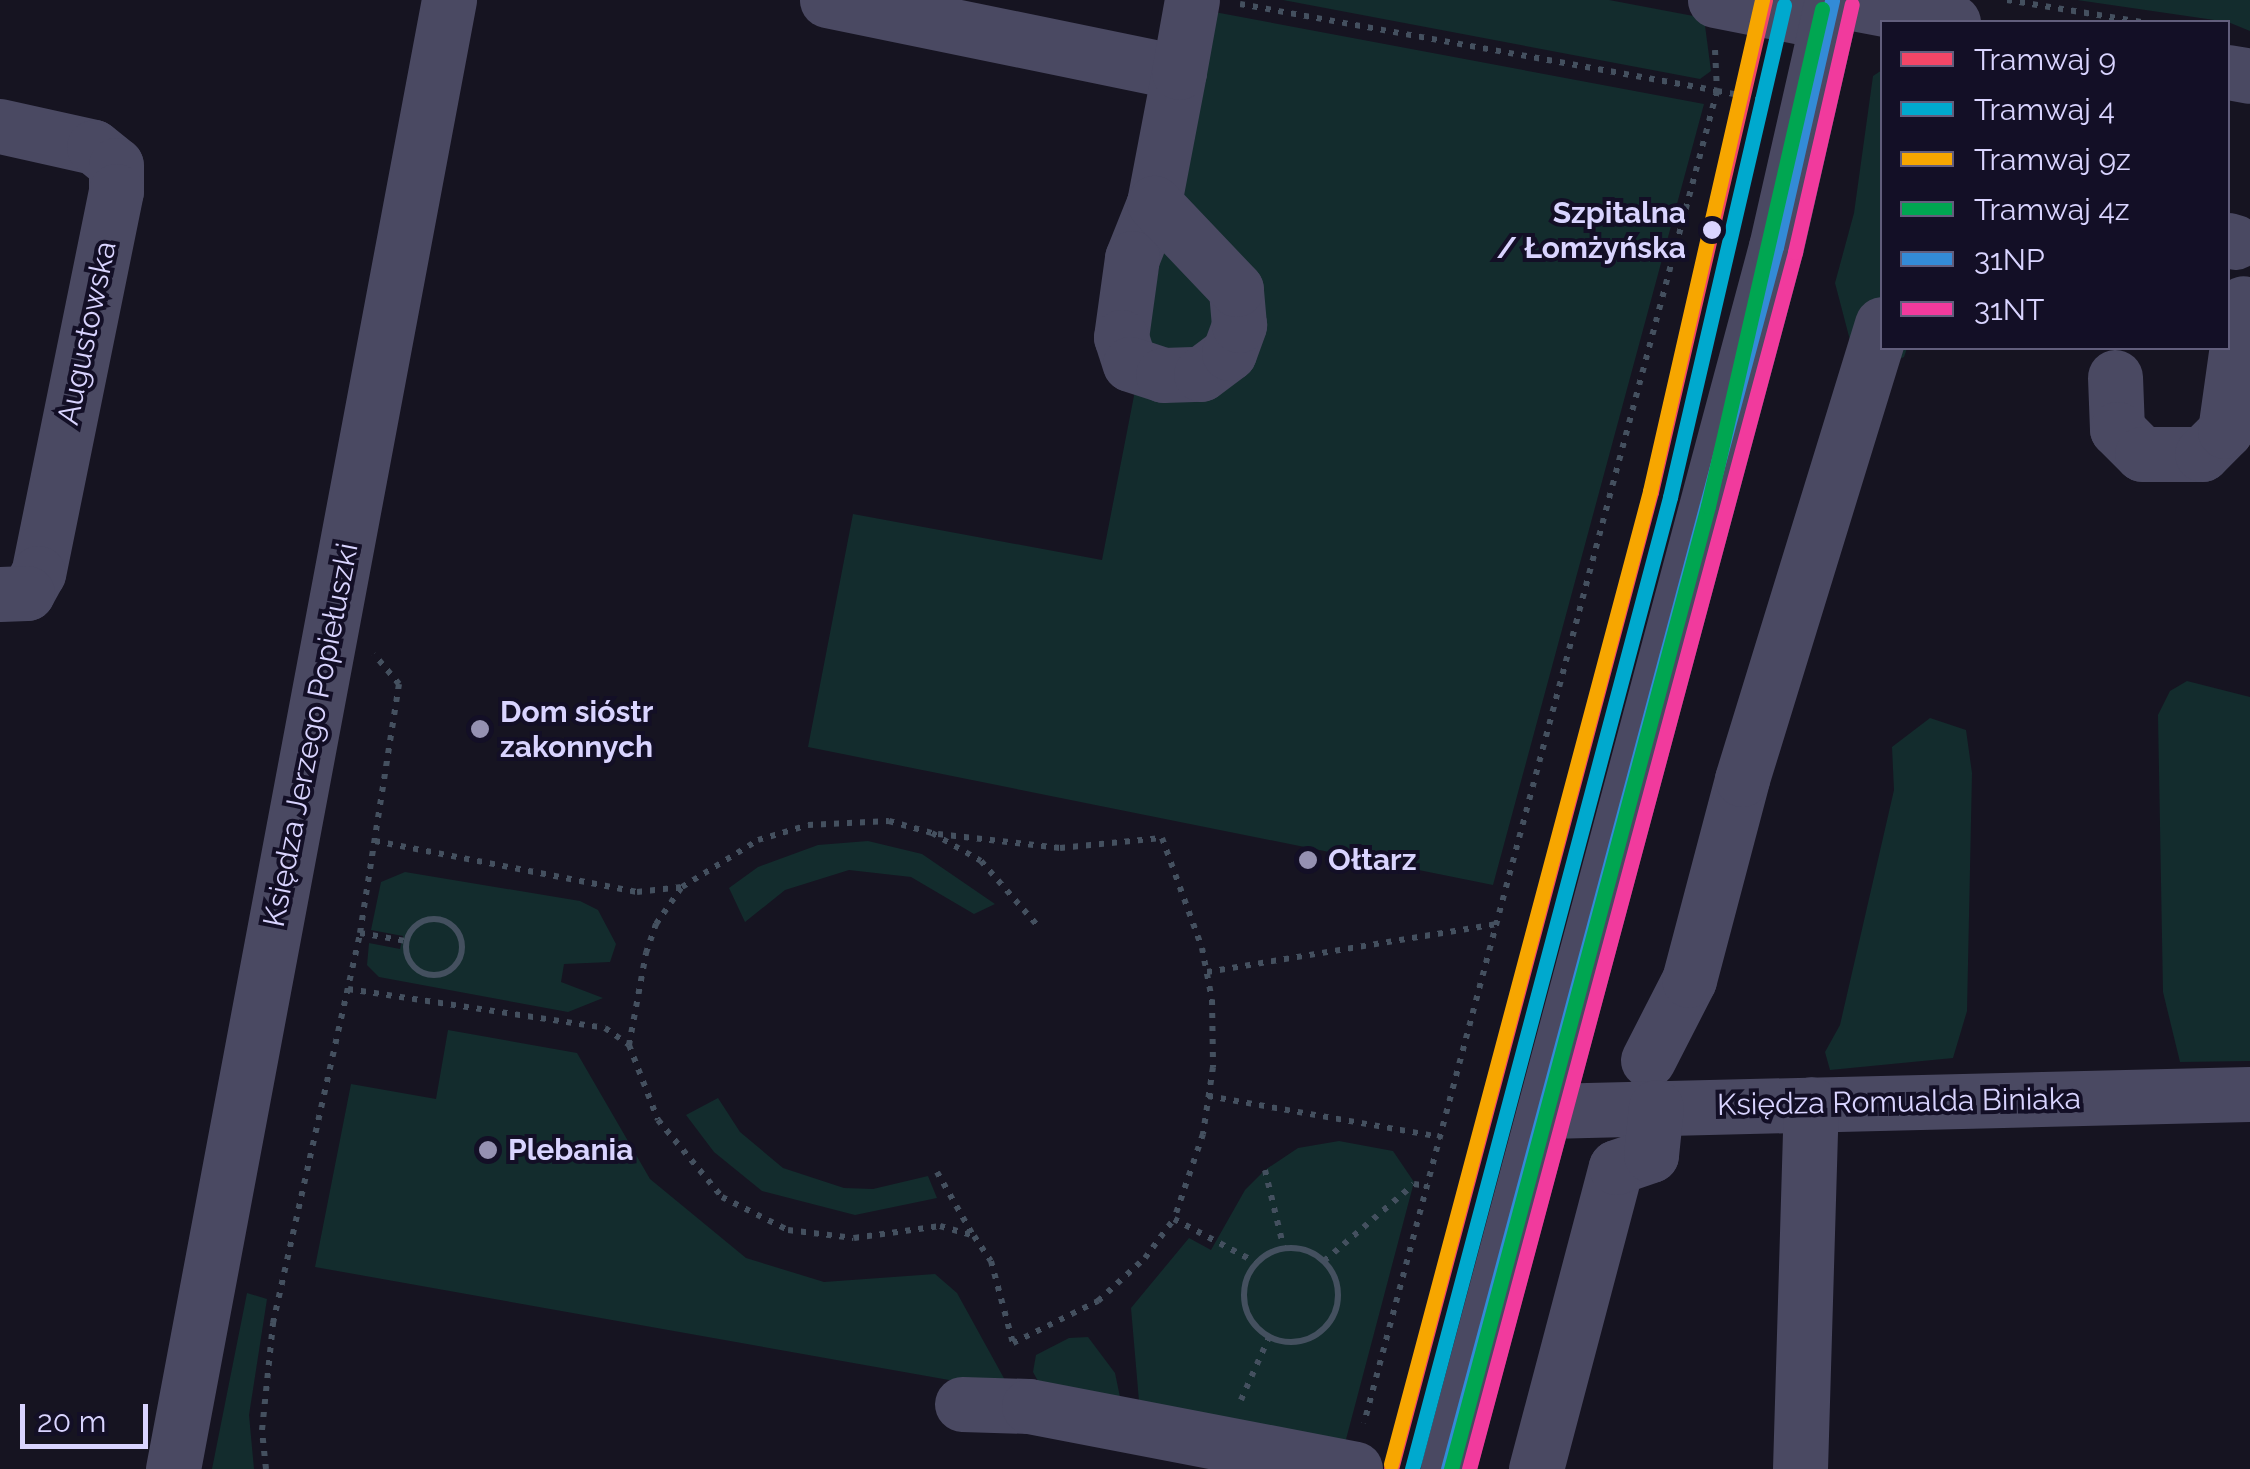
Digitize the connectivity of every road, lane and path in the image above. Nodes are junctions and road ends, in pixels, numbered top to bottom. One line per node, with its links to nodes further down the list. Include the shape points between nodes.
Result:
1 (449, 0): 45 (street, Księdza Jerzego Popiełuszki)
2 (827, 0): 9 (street)
3 (1715, 0): 6 (street)
4 (2007, 0): 8 (path)
5 (1215, 2): 9 (street); 20 (path, via 1717,90)
6 (1832, 7): 7 (street); 31 (street, via 1776,247)
7 (1936, 20)
8 (2129, 20)
9 (1179, 72): 11 (street)
10 (0, 126): 15 (street, Augustowska, via 94,147 116,165 38,573 27,593)
11 (1154, 203)
12 (2243, 303): 14 (street, via 2225,431 2202,454 2142,454 2117,429)
13 (1880, 330): 27 (street, via 1742,778 1689,980)
14 (2114, 377)
15 (0, 594)
16 (365, 644): 18 (path, via 398,684)
17 (932, 833): 19 (path, via 889,821 808,825 758,840); 21 (path, via 980,861); 24 (path, via 1060,848 1162,838)
18 (375, 841): 19 (path, via 637,892); 22 (path)
19 (682, 887): 26 (path, via 650,938)
20 (1498, 924): 24 (path); 32 (path)
21 (1037, 925)
22 (360, 933): 23 (path); 25 (path)
23 (406, 941): 23 (path, via 423,921 437,918 450,923 463,946 452,970 425,974 414,967)
24 (1207, 972): 29 (path, via 1213,1067)
25 (348, 989): 26 (path, via 605,1028); 46 (path, via 274,1323 262,1430)
26 (629, 1045): 37 (path, via 658,1120 722,1197 788,1230 854,1238 940,1226)
27 (1652, 1084): 30 (street, Księdza Romualda Biniaka); 31 (street, Księdza Romualda Biniaka); 48 (street, via 1651,1155 1616,1166)
28 (2250, 1094): 30 (street, Księdza Romualda Biniaka)
29 (1208, 1096): 32 (path); 36 (path)
30 (1810, 1104): 49 (street)
31 (1547, 1111): 47 (street)
32 (1441, 1137): 35 (path)
33 (1265, 1170): 38 (path)
34 (937, 1172): 37 (path)
35 (1428, 1186): 39 (path, via 1409,1188); 44 (path)
36 (1174, 1219): 37 (path, via 1145,1258 1098,1300 1013,1344 991,1260); 40 (path)
37 (974, 1236)
38 (1284, 1249): 39 (path, via 1307,1251); 40 (path)
39 (1324, 1262): 41 (path, via 1339,1299 1326,1328 1300,1342)
40 (1257, 1263): 41 (path, via 1244,1299)
41 (1268, 1337): 43 (path)
42 (962, 1404): 43 (street, via 1029,1406)
43 (1222, 1442): 44 (street)
44 (1359, 1450)
45 (173, 1469)
46 (266, 1469)
47 (1448, 1469)
48 (1536, 1469)
49 (1800, 1469)

